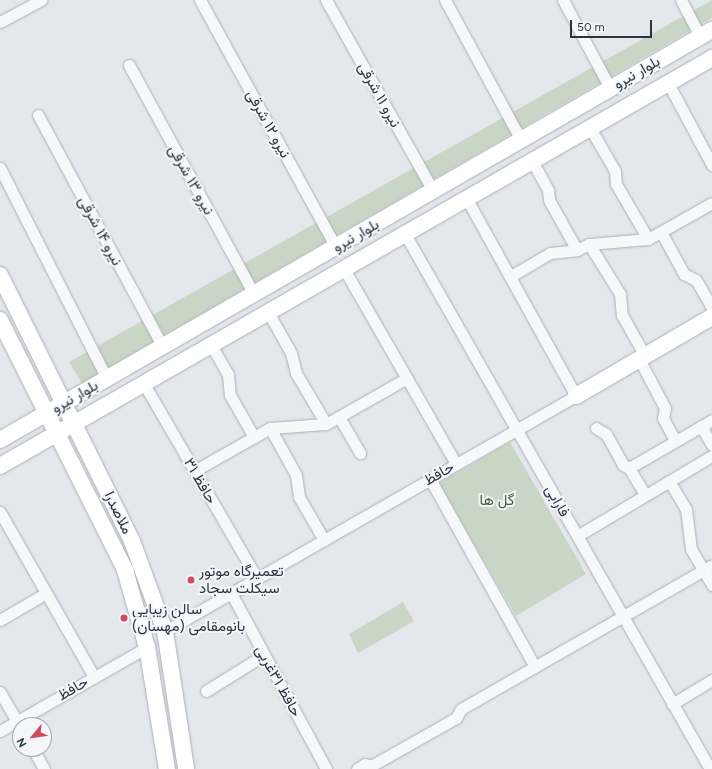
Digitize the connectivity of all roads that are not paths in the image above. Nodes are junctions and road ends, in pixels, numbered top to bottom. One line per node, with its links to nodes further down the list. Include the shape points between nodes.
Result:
1 (40, 0): 7 (street)
2 (200, 0): 26 (street, نیرو ۱۲ شرقی)
3 (326, 0): 19 (street, نیرو ۱۱ شرقی)
4 (445, 0): 15 (street)
5 (564, 0): 12 (street)
6 (681, 0): 8 (street)
7 (0, 22)
8 (706, 33): 12 (street, بلوار نیرو)
9 (712, 58): 11 (street, بلوار نیرو)
10 (129, 65): 31 (street, نیرو ۱۳ شرقی)
11 (668, 83): 14 (street, بلوار نیرو); 17 (street)
12 (610, 88): 15 (street, بلوار نیرو)
13 (38, 115): 37 (street, نیرو ۱۴ شرقی)
14 (590, 128): 16 (street, بلوار نیرو); 24 (street, via 615,171 616,184)
15 (521, 140): 19 (street, بلوار نیرو)
16 (532, 161): 20 (street, بلوار نیرو); 27 (street, via 548,190 549,200)
17 (712, 165)
18 (0, 168): 40 (street)
19 (433, 191): 26 (street, بلوار نیرو)
20 (467, 199): 23 (street, بلوار نیرو); 30 (street)
21 (712, 204): 22 (street)
22 (662, 232): 24 (street); 32 (street, via 684,274 696,280)
23 (405, 234): 28 (street, بلوار نیرو); 52 (street, فارابی)
24 (648, 239): 25 (street)
25 (589, 244): 27 (street); 38 (street, via 620,294 622,315)
26 (336, 247): 31 (street, بلوار نیرو)
27 (577, 250): 30 (street, via 550,253)
28 (344, 269): 33 (street, بلوار نیرو); 39 (street)
29 (0, 274): 43 (street, ملاصدرا)
30 (511, 276): 42 (street)
31 (254, 294): 37 (street, بلوار نیرو)
32 (712, 308)
33 (268, 312): 36 (street, بلوار نیرو); 48 (street, via 291,353 296,373)
34 (712, 317): 38 (street, حافظ)
35 (0, 320): 44 (street, ملاصدرا)
36 (211, 345): 41 (street, بلوار نیرو); 54 (street, via 228,374 230,395)
37 (163, 347): 40 (street, بلوار نیرو)
38 (642, 357): 42 (street, حافظ); 56 (street, via 665,408 663,418)
39 (407, 378): 45 (street); 60 (street)
40 (107, 379): 43 (street, بلوار نیرو)
41 (144, 384): 47 (street, بلوار نیرو); 63 (street, حافظ ۳۱)
42 (576, 396): 52 (street, حافظ)
43 (65, 403): 44 (street, بلوار نیرو); 47 (street, ملاصدرا)
44 (46, 413): 53 (street, ملاصدرا); 55 (street, بلوار نیرو)
45 (339, 417): 48 (street); 58 (street)
46 (712, 420): 49 (street)
47 (75, 424): 53 (street, بلوار نیرو); 77 (street, ملاصدرا, via 132,541)
48 (326, 424): 50 (street)
49 (701, 426): 56 (street); 57 (street)
50 (270, 428): 54 (street); 69 (street, via 296,475 299,497)
51 (596, 428): 62 (street, via 606,434 623,465)
52 (516, 429): 60 (street, حافظ); 68 (street, فارابی)
53 (57, 434): 61 (street, بلوار نیرو); 78 (street, ملاصدرا, via 125,570)
54 (254, 437): 63 (street)
55 (0, 440)
56 (675, 441): 62 (street)
57 (712, 445)
58 (360, 453)
59 (712, 456): 65 (street)
60 (456, 464): 64 (street, حافظ)
61 (0, 466)
62 (629, 468): 66 (street)
63 (194, 470): 71 (street, حافظ ۳۱)
64 (430, 479): 69 (street, حافظ); 80 (street)
65 (669, 481): 66 (street); 70 (street, via 686,509 691,548)
66 (645, 495): 68 (street)
67 (0, 512): 73 (street)
68 (577, 536): 75 (street, فارابی)
69 (324, 540): 71 (street, حافظ)
70 (708, 568): 72 (street); 75 (street)
71 (257, 578): 74 (street, حافظ)
72 (712, 585)
73 (46, 593): 76 (street); 81 (street)
74 (231, 593): 77 (street, حافظ); 79 (street, حافظ ۳۱غربی)
75 (623, 616): 80 (street); 85 (street, فارابی)
76 (0, 620)
77 (165, 631): 93 (street, ملاصدرا)
78 (147, 647): 81 (street, حافظ); 92 (street, ملاصدرا)
79 (264, 656): 83 (street); 94 (street, حافظ ۳۱غربی)
80 (535, 667): 95 (street, via 462,709 456,718 371,766 365,764)
81 (94, 677): 87 (street, حافظ)
82 (712, 680): 85 (street)
83 (206, 691)
84 (0, 692): 86 (street)
85 (672, 704): 96 (street, فارابی)
86 (14, 717)
87 (29, 717)
88 (12, 726): 89 (street, حافظ)
89 (0, 731)
90 (37, 757): 91 (street)
91 (44, 769)
92 (167, 769)
93 (186, 769)
94 (326, 769)
95 (357, 769)
96 (710, 769)

